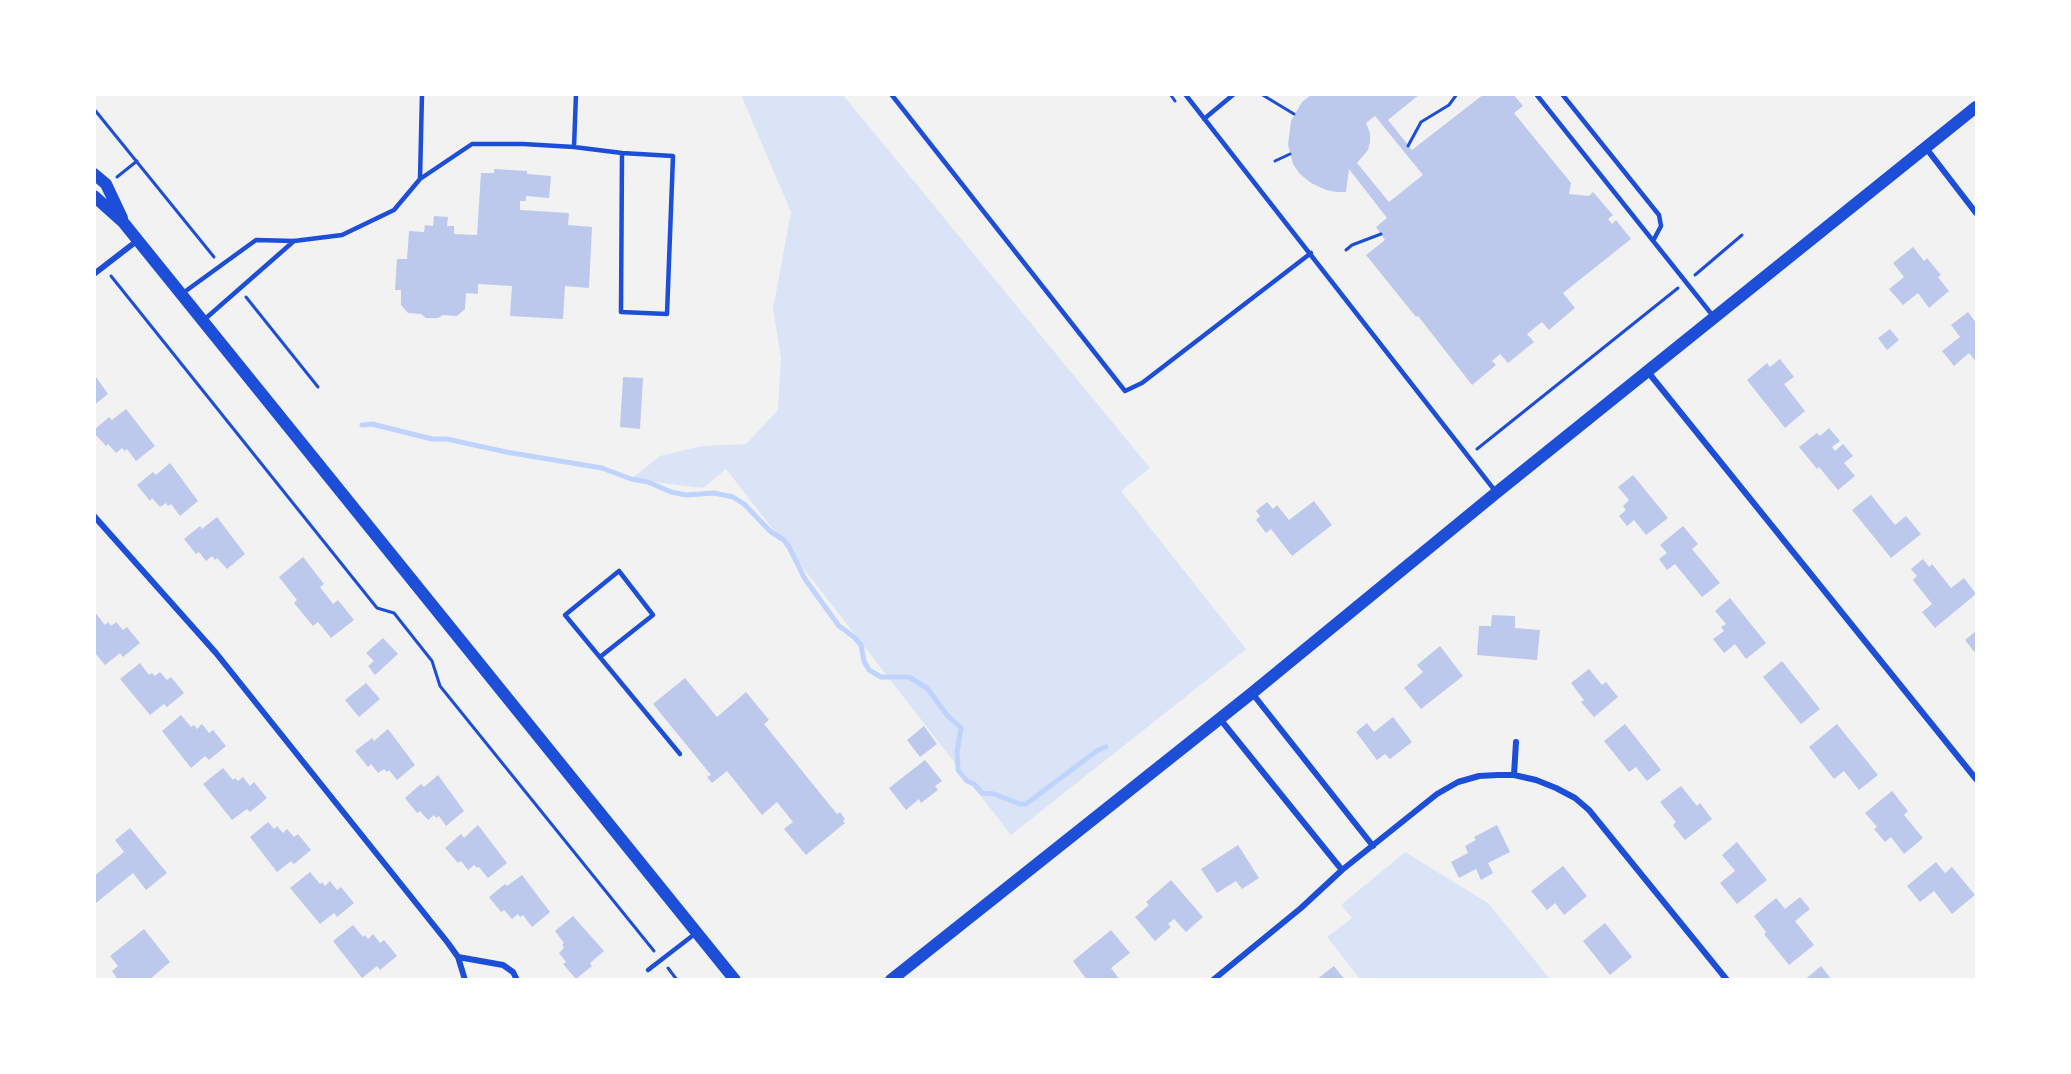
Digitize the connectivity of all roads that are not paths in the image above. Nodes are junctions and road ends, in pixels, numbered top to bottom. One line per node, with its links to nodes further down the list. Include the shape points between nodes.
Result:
1 (422, 94): 14 (lane)
2 (576, 94): 10 (lane)
3 (891, 94): 21 (lane, via 1125,391 1142,383)
4 (1185, 94): 9 (lane)
5 (1234, 94): 9 (lane)
6 (1536, 94): 20 (lane)
7 (1562, 94): 20 (lane, via 1659,215 1661,226)
8 (1977, 107): 11 (main road)
9 (1204, 119): 21 (lane)
10 (574, 147): 12 (lane); 14 (lane, via 472,144)
11 (1926, 148): 16 (street); 24 (main road)
12 (622, 153): 12 (lane, via 674,156 667,314 621,312)
13 (94, 174): 17 (main road, via 106,184)
14 (420, 179): 19 (lane, via 394,210 342,235)
15 (94, 196): 17 (main road)
16 (1977, 213)
17 (123, 222): 18 (main road)
18 (138, 240): 22 (street); 23 (main road)
19 (294, 241): 23 (lane, via 256,240); 25 (lane)
20 (1653, 242): 24 (lane)
21 (1311, 253): 27 (lane)
22 (94, 274)
23 (181, 295): 25 (main road)
24 (1715, 318): 26 (main road)
25 (203, 321): 38 (main road)
26 (1648, 372): 27 (main road); 35 (street)
27 (1496, 493): 30 (main road)
28 (94, 516): 39 (street, via 216,653)
29 (600, 657): 29 (lane, via 566,615 619,571 653,615); 33 (lane)
30 (1252, 693): 31 (main road); 36 (street)
31 (1220, 719): 37 (street); 44 (main road)
32 (1516, 742): 34 (street)
33 (680, 754)
34 (1514, 775): 36 (street, via 1479,776 1458,782); 46 (street, via 1556,788 1589,810)
35 (1977, 779)
36 (1372, 846): 37 (street)
37 (1342, 870): 45 (street)
38 (697, 933): 40 (lane); 43 (main road)
39 (458, 957): 41 (street); 42 (street, via 503,965)
40 (648, 970)
41 (465, 980)
42 (517, 980)
43 (735, 980)
44 (891, 980)
45 (1213, 980)
46 (1727, 980)

